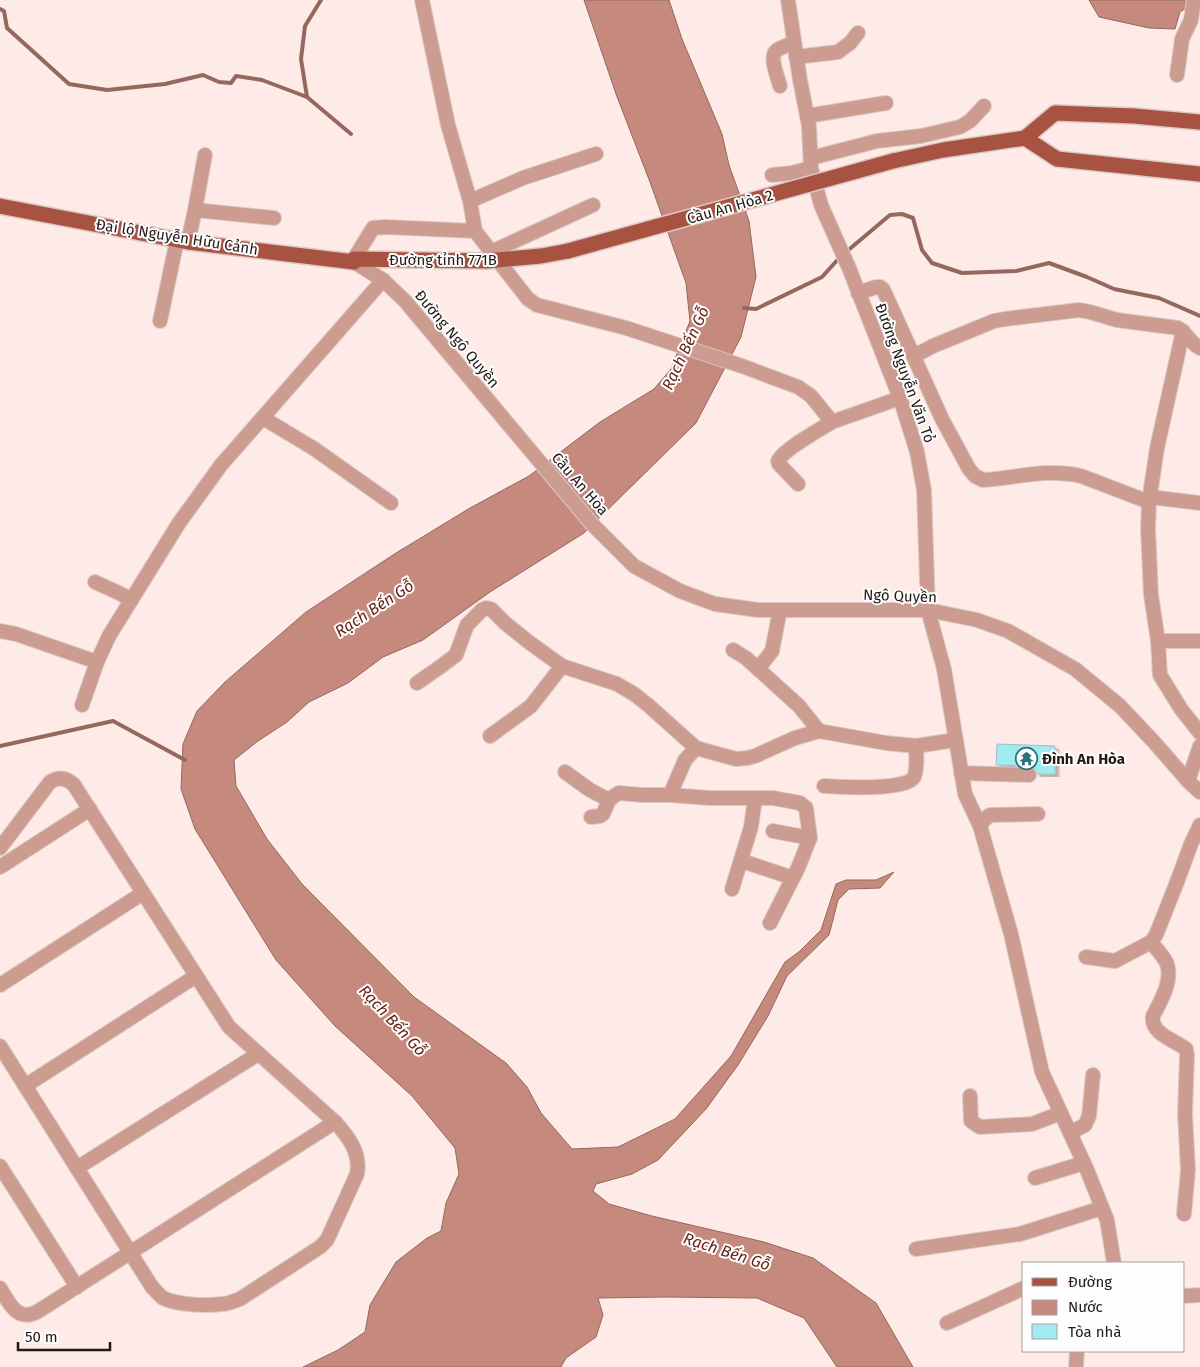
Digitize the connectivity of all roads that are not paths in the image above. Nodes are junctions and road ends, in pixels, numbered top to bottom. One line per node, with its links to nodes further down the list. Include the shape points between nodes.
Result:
1 (422, 0): 18 (street, via 448,125)
2 (788, 0): 5 (street)
3 (1194, 0): 6 (street, via 1191,20 1182,40)
4 (858, 33): 5 (street, via 838,52)
5 (795, 50): 7 (street, via 776,51 773,55); 10 (street)
6 (1177, 75)
7 (780, 86)
8 (886, 103): 10 (street)
9 (984, 106): 15 (street, via 960,127 877,141)
10 (807, 116): 15 (street)
11 (1200, 122): 12 (main road, via 1055,113)
12 (1025, 138): 16 (main road, via 1057,159); 25 (main road, Cầu An Hòa 2, bridge, via 893,161)
13 (596, 154): 18 (street, via 523,178)
14 (205, 155): 21 (street)
15 (811, 163): 17 (street, via 792,173); 29 (street, Đường Nguyễn Văn Tỏ, via 821,205)
16 (1200, 174)
17 (772, 175)
18 (470, 201): 23 (street)
19 (594, 205): 26 (street)
20 (0, 206): 24 (main road, Đại lộ Nguyễn Hữu Cảnh)
21 (195, 210): 22 (street); 24 (street)
22 (274, 218)
23 (475, 231): 26 (street); 27 (street, via 373,228)
24 (182, 241): 27 (main road, Đại lộ Nguyễn Hữu Cảnh); 30 (street)
25 (568, 251): 26 (main road, Đường tỉnh 771B, via 541,256)
26 (494, 256): 27 (main road, Đường tỉnh 771B, via 457,262); 37 (street, via 528,299 537,305 626,328 798,386 811,396)
27 (354, 261): 28 (street, Đường tỉnh 771B)
28 (383, 280): 35 (street); 36 (street, Đường Ngô Quyền, via 405,301)
29 (858, 293): 33 (street, via 876,287 883,289); 34 (street, Đường Nguyễn Văn Tỏ)
30 (160, 321)
31 (1183, 331): 32 (street); 33 (street, via 1079,310 1068,311 994,321); 39 (street)
32 (1200, 348)
33 (914, 356): 39 (street, via 942,419 975,476 983,480 1053,472 1069,474)
34 (900, 398): 37 (street); 46 (street, Đường Nguyễn Văn Tỏ, via 923,478)
35 (263, 418): 40 (street); 44 (street, via 221,465)
36 (505, 420): 42 (street, Cầu An Hòa, via 592,524)
37 (832, 422): 38 (street, via 780,457 779,464)
38 (798, 484)
39 (1149, 499): 41 (street); 48 (street, via 1151,595)
40 (392, 503)
41 (1200, 503)
42 (634, 566): 45 (street, Ngô Quyền, via 680,592 716,604)
43 (95, 582): 44 (street)
44 (131, 600): 51 (street)
45 (780, 610): 46 (street, Ngô Quyền); 53 (street, via 772,651)
46 (928, 610): 59 (street, Đường Nguyễn Văn Tỏ, via 944,669); 66 (street, Ngô Quyền, via 977,620 1008,631 1075,669 1120,706)
47 (0, 631): 51 (street)
48 (1158, 641): 49 (street); 57 (street, via 1160,675 1181,710)
49 (1200, 641)
50 (733, 650): 53 (street)
51 (96, 662): 55 (street)
52 (562, 666): 54 (street, via 486,608 467,625 456,655); 58 (street, via 531,706); 62 (street, via 618,684 648,705)
53 (758, 669): 56 (street, via 799,706)
54 (417, 683)
55 (82, 705)
56 (819, 731): 60 (street); 62 (street, via 747,758 736,759)
57 (1200, 733)
58 (490, 736)
59 (955, 740): 60 (street); 64 (street, Đường Nguyễn Văn Tỏ)
60 (916, 746): 67 (street, via 916,770 911,781 869,788)
61 (1200, 746): 66 (street)
62 (696, 748): 69 (street, via 685,760)
63 (565, 772): 71 (street)
64 (961, 773): 65 (street); 76 (street, Đường Nguyễn Văn Tỏ, via 965,794)
65 (1029, 775)
66 (1188, 782): 68 (street, Ngô Quyền)
67 (824, 786)
68 (1200, 792)
69 (670, 795): 70 (street); 71 (street, via 619,793)
70 (755, 798): 78 (street, via 800,803 806,808); 80 (street)
71 (609, 800): 74 (street, via 603,814)
72 (90, 810): 79 (street, via 69,780 53,780); 81 (street); 84 (street)
73 (1038, 814): 76 (street, via 990,815)
74 (591, 817)
75 (1200, 825): 86 (street)
76 (980, 826): 95 (street, Đường Nguyễn Văn Tỏ, via 1011,934 1042,1072)
77 (773, 832): 78 (street)
78 (810, 838): 82 (street)
79 (0, 848)
80 (742, 861): 82 (street); 83 (street)
81 (0, 867)
82 (794, 878): 85 (street)
83 (732, 889)
84 (143, 893): 88 (street); 89 (street)
85 (770, 923)
86 (1151, 942): 87 (street, via 1116,961); 103 (street, via 1167,965 1168,976 1152,1021 1155,1029 1186,1049 1188,1170)
87 (1086, 957)
88 (196, 976): 91 (street, via 229,1027); 93 (street)
89 (0, 985)
90 (0, 1046): 93 (street)
91 (258, 1054): 96 (street); 100 (street)
92 (1093, 1075): 97 (street, via 1085,1125)
93 (25, 1086): 100 (street)
94 (970, 1096): 95 (street, via 971,1121 980,1126 1032,1124)
95 (1061, 1113): 97 (street, Đường Nguyễn Văn Tỏ)
96 (335, 1122): 105 (street); 105 (street, via 350,1140 358,1163 355,1179 330,1235 320,1248 240,1299 210,1304 163,1297 152,1287)
97 (1070, 1134): 98 (street, Đường Nguyễn Văn Tỏ)
98 (1084, 1163): 101 (street); 102 (street, Đường Nguyễn Văn Tỏ)
99 (0, 1166): 107 (street)
100 (77, 1168): 105 (street)
101 (1035, 1178)
102 (1102, 1208): 104 (street, via 1020,1234); 106 (street, Đường Nguyễn Văn Tỏ, via 1107,1220)
103 (1184, 1214)
104 (916, 1250)
105 (130, 1252): 107 (street)
106 (1113, 1262)
107 (77, 1287): 108 (street, via 29,1315 14,1309)
108 (0, 1288)
109 (1022, 1289): 112 (street)
110 (1200, 1295): 111 (street)
111 (1185, 1296)
112 (947, 1323)
113 (1077, 1352): 114 (street)
114 (1076, 1367)

